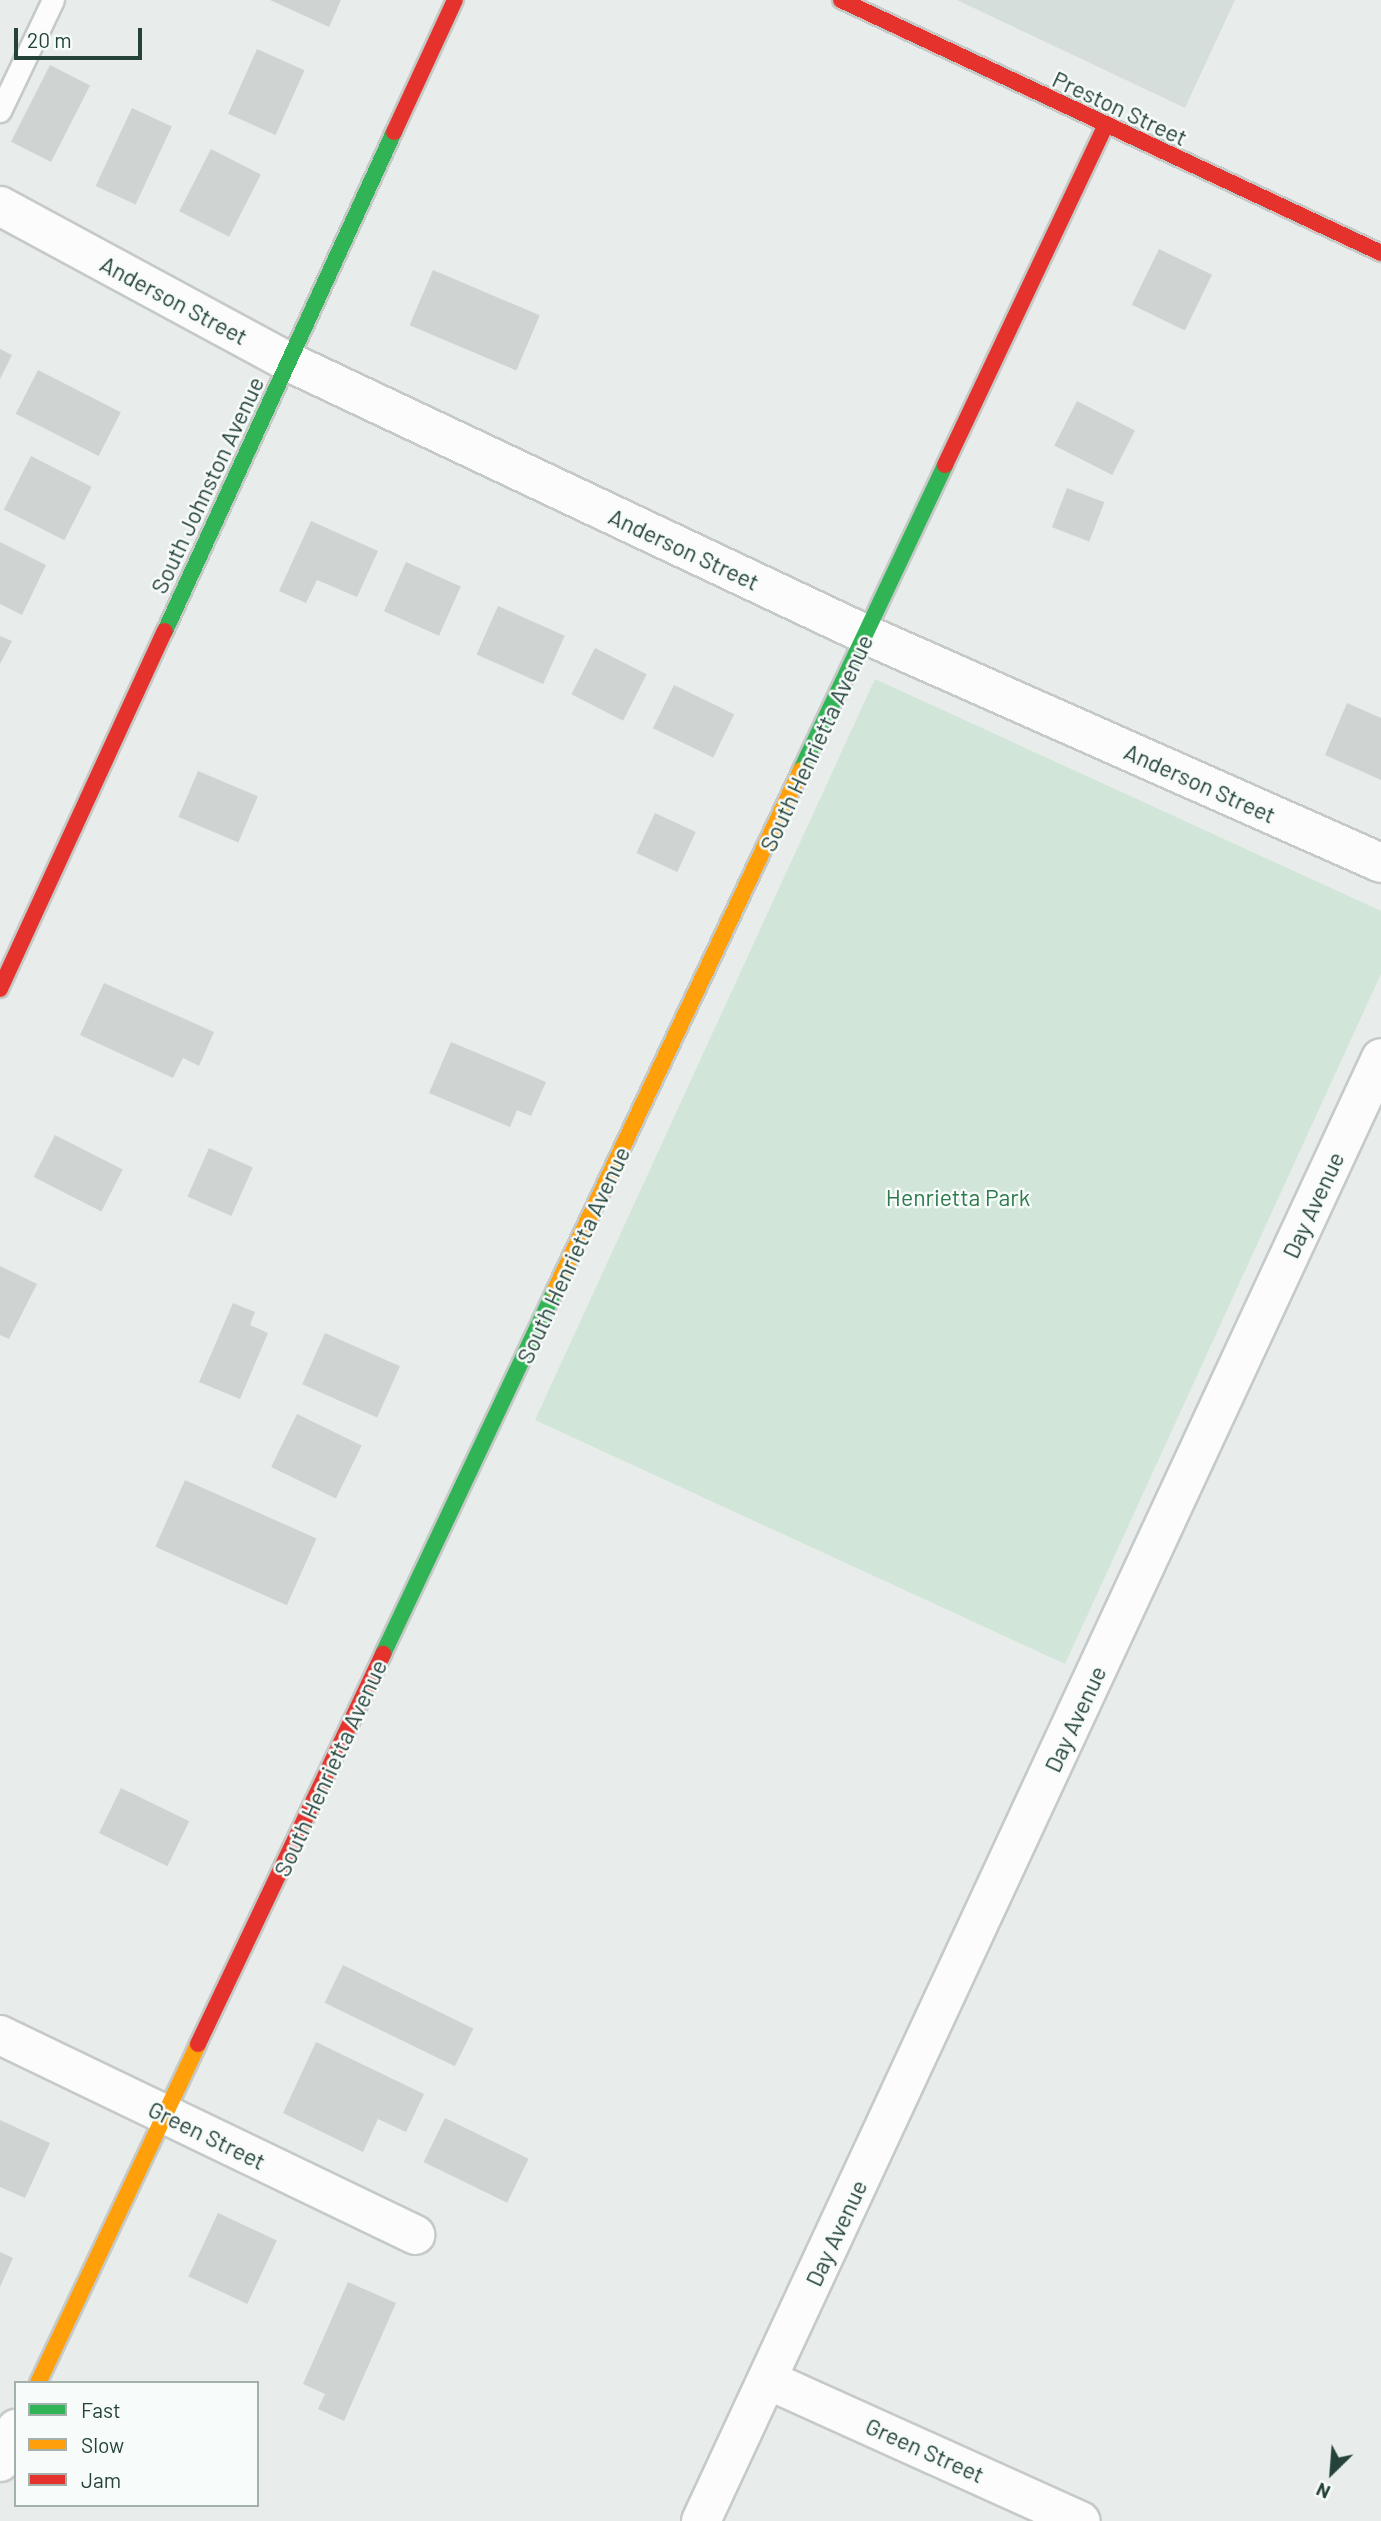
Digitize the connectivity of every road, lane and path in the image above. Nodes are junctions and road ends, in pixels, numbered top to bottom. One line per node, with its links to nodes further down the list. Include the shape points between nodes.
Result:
1 (52, 0): 4 (lane)
2 (455, 0): 8 (street, South Johnston Avenue)
3 (841, 0): 5 (street, Preston Street)
4 (0, 111)
5 (1105, 127): 7 (street, Preston Street); 9 (street, South Henrietta Avenue)
6 (0, 206): 8 (street, Anderson Street)
7 (1381, 253)
8 (289, 362): 9 (street, Anderson Street); 11 (street, South Johnston Avenue)
9 (867, 635): 10 (street, Anderson Street); 14 (street, South Henrietta Avenue)
10 (1381, 863)
11 (0, 989)
12 (1381, 1058): 16 (street, Day Avenue)
13 (0, 2035): 14 (street, Green Street)
14 (165, 2115): 15 (street, Green Street); 17 (street, South Henrietta Avenue)
15 (415, 2235)
16 (768, 2380): 20 (street, Day Avenue); 21 (street, Green Street)
17 (39, 2381)
18 (14, 2433): 19 (street)
19 (0, 2462)
20 (701, 2521)
21 (1081, 2521)

